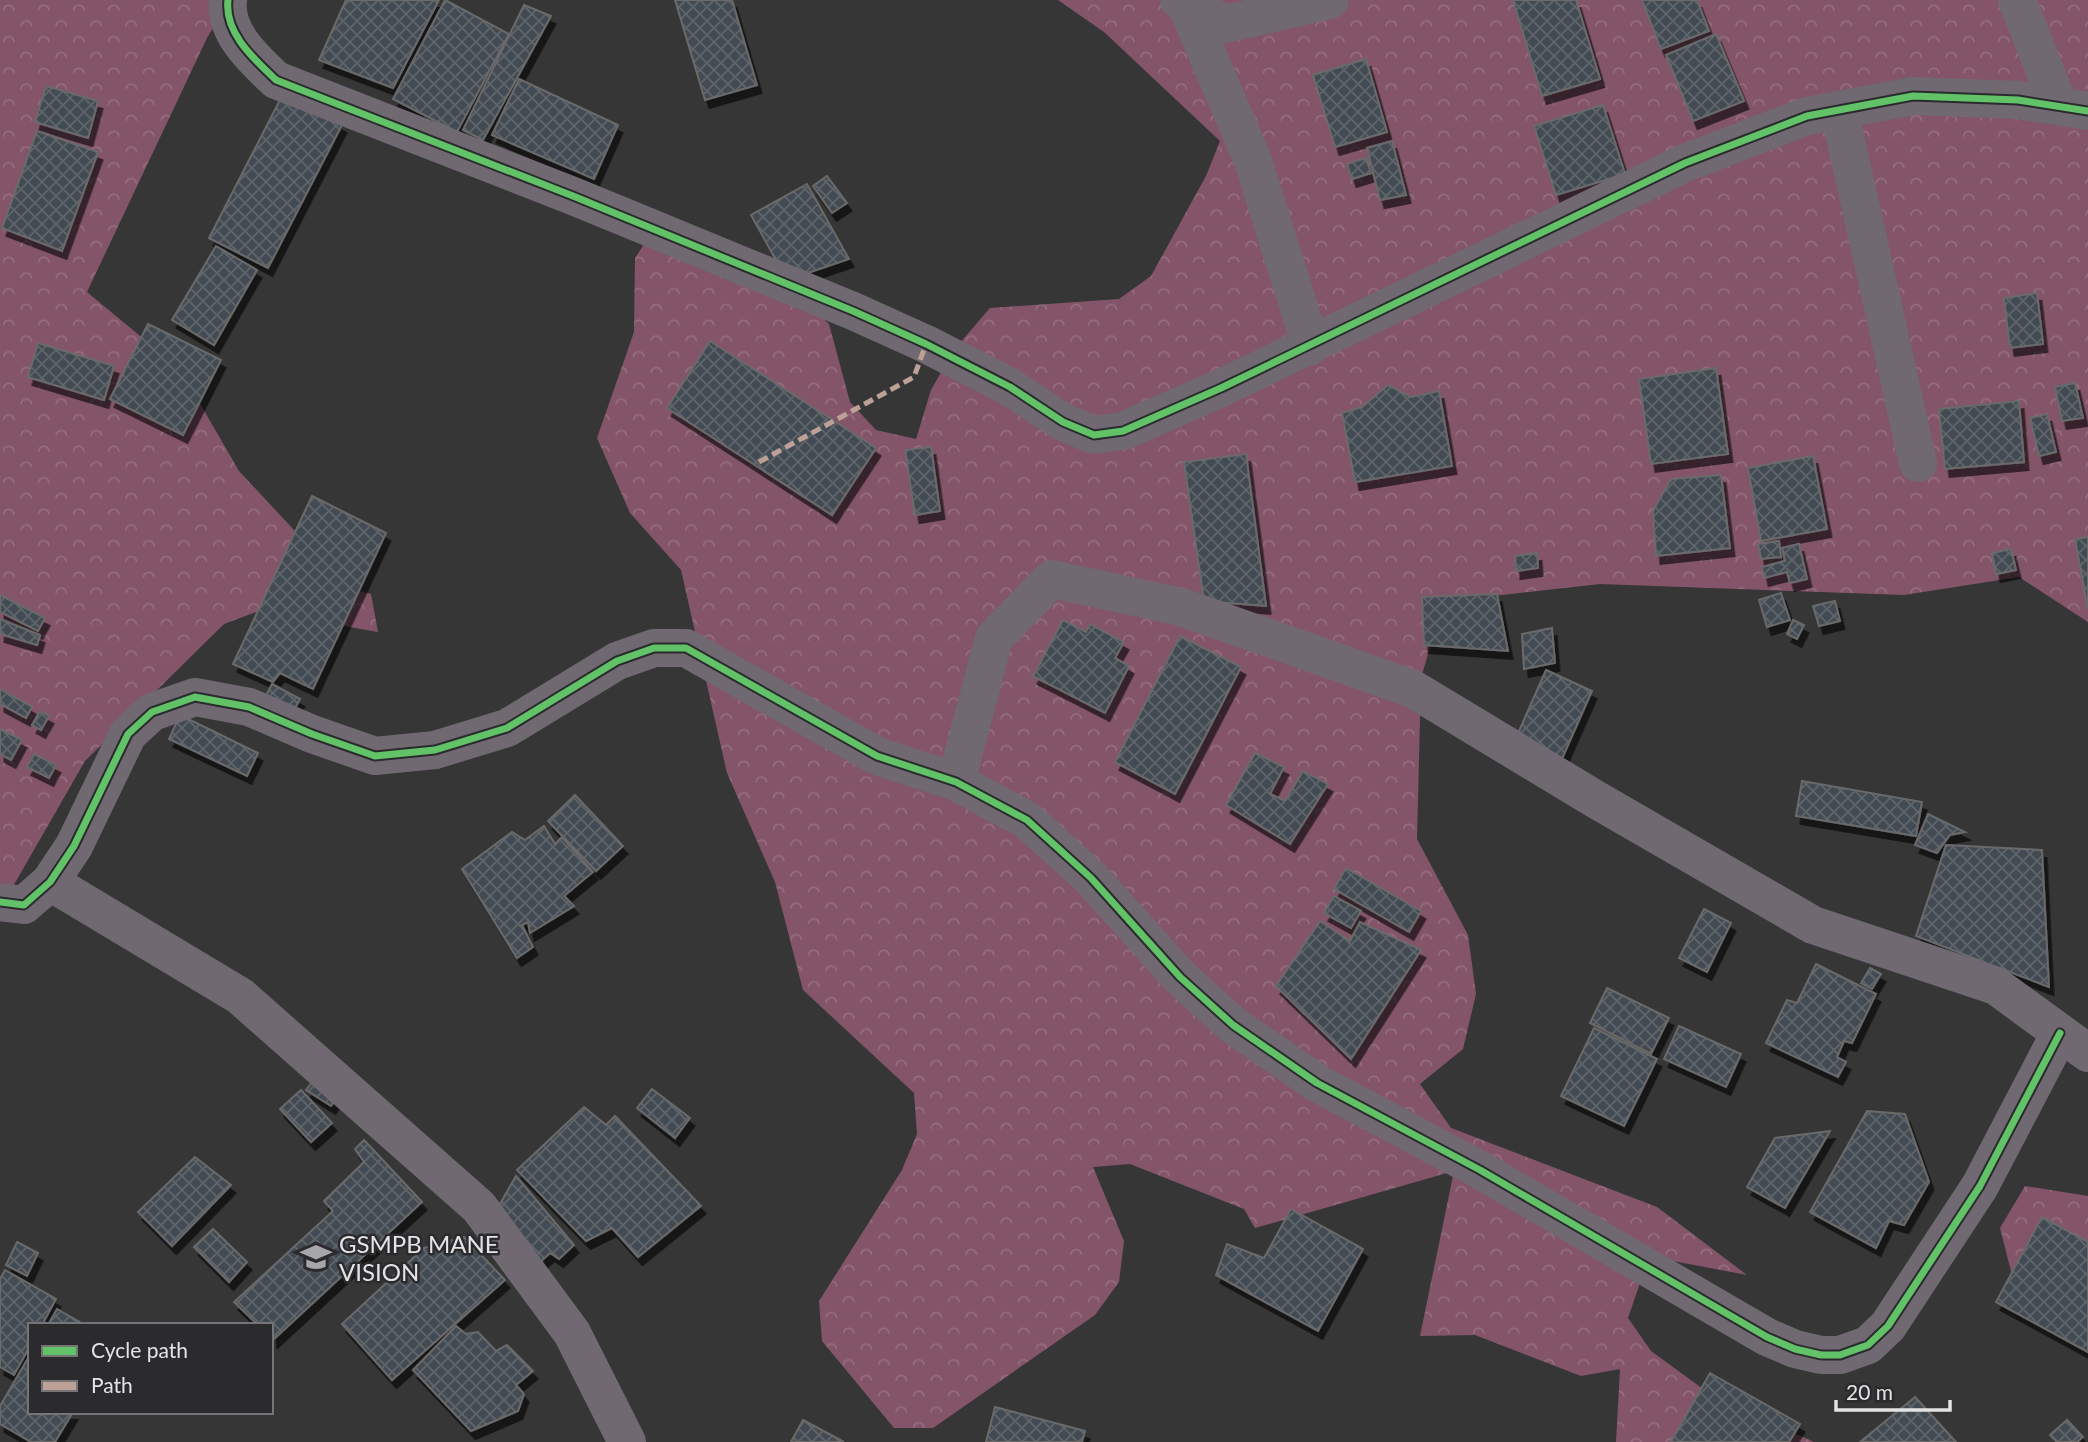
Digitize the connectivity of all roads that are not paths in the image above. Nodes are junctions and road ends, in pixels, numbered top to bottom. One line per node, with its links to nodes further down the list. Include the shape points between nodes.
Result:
1 (228, 0): 7 (street, via 227,10 243,48 276,80 853,311 939,350 1010,387 1063,422 1094,435 1123,431)
2 (1330, 0): 4 (street, via 1226,24)
3 (2017, 0): 5 (street)
4 (1183, 2): 7 (street, via 1254,161)
5 (2073, 108): 6 (street, via 2018,100 1913,96)
6 (1839, 110): 7 (street, via 1807,116 1685,163); 8 (street)
7 (1311, 346)
8 (1918, 463)
9 (956, 782): 10 (street, via 877,756 686,648 654,648 617,661 507,728 435,750 375,756 249,707 195,696 152,712 128,734 74,846); 12 (street, via 994,638 1052,579 1181,607 1413,689 1813,925 1996,986); 12 (street, via 1027,820 1091,878 1180,977 1233,1024 1317,1083 1480,1170 1767,1337 1821,1355 1840,1355 1868,1345 1888,1326)
10 (50, 883): 11 (street, via 24,905); 13 (street, via 240,996 479,1207 572,1333)
11 (0, 902)
12 (2074, 1043)
13 (627, 1442)

